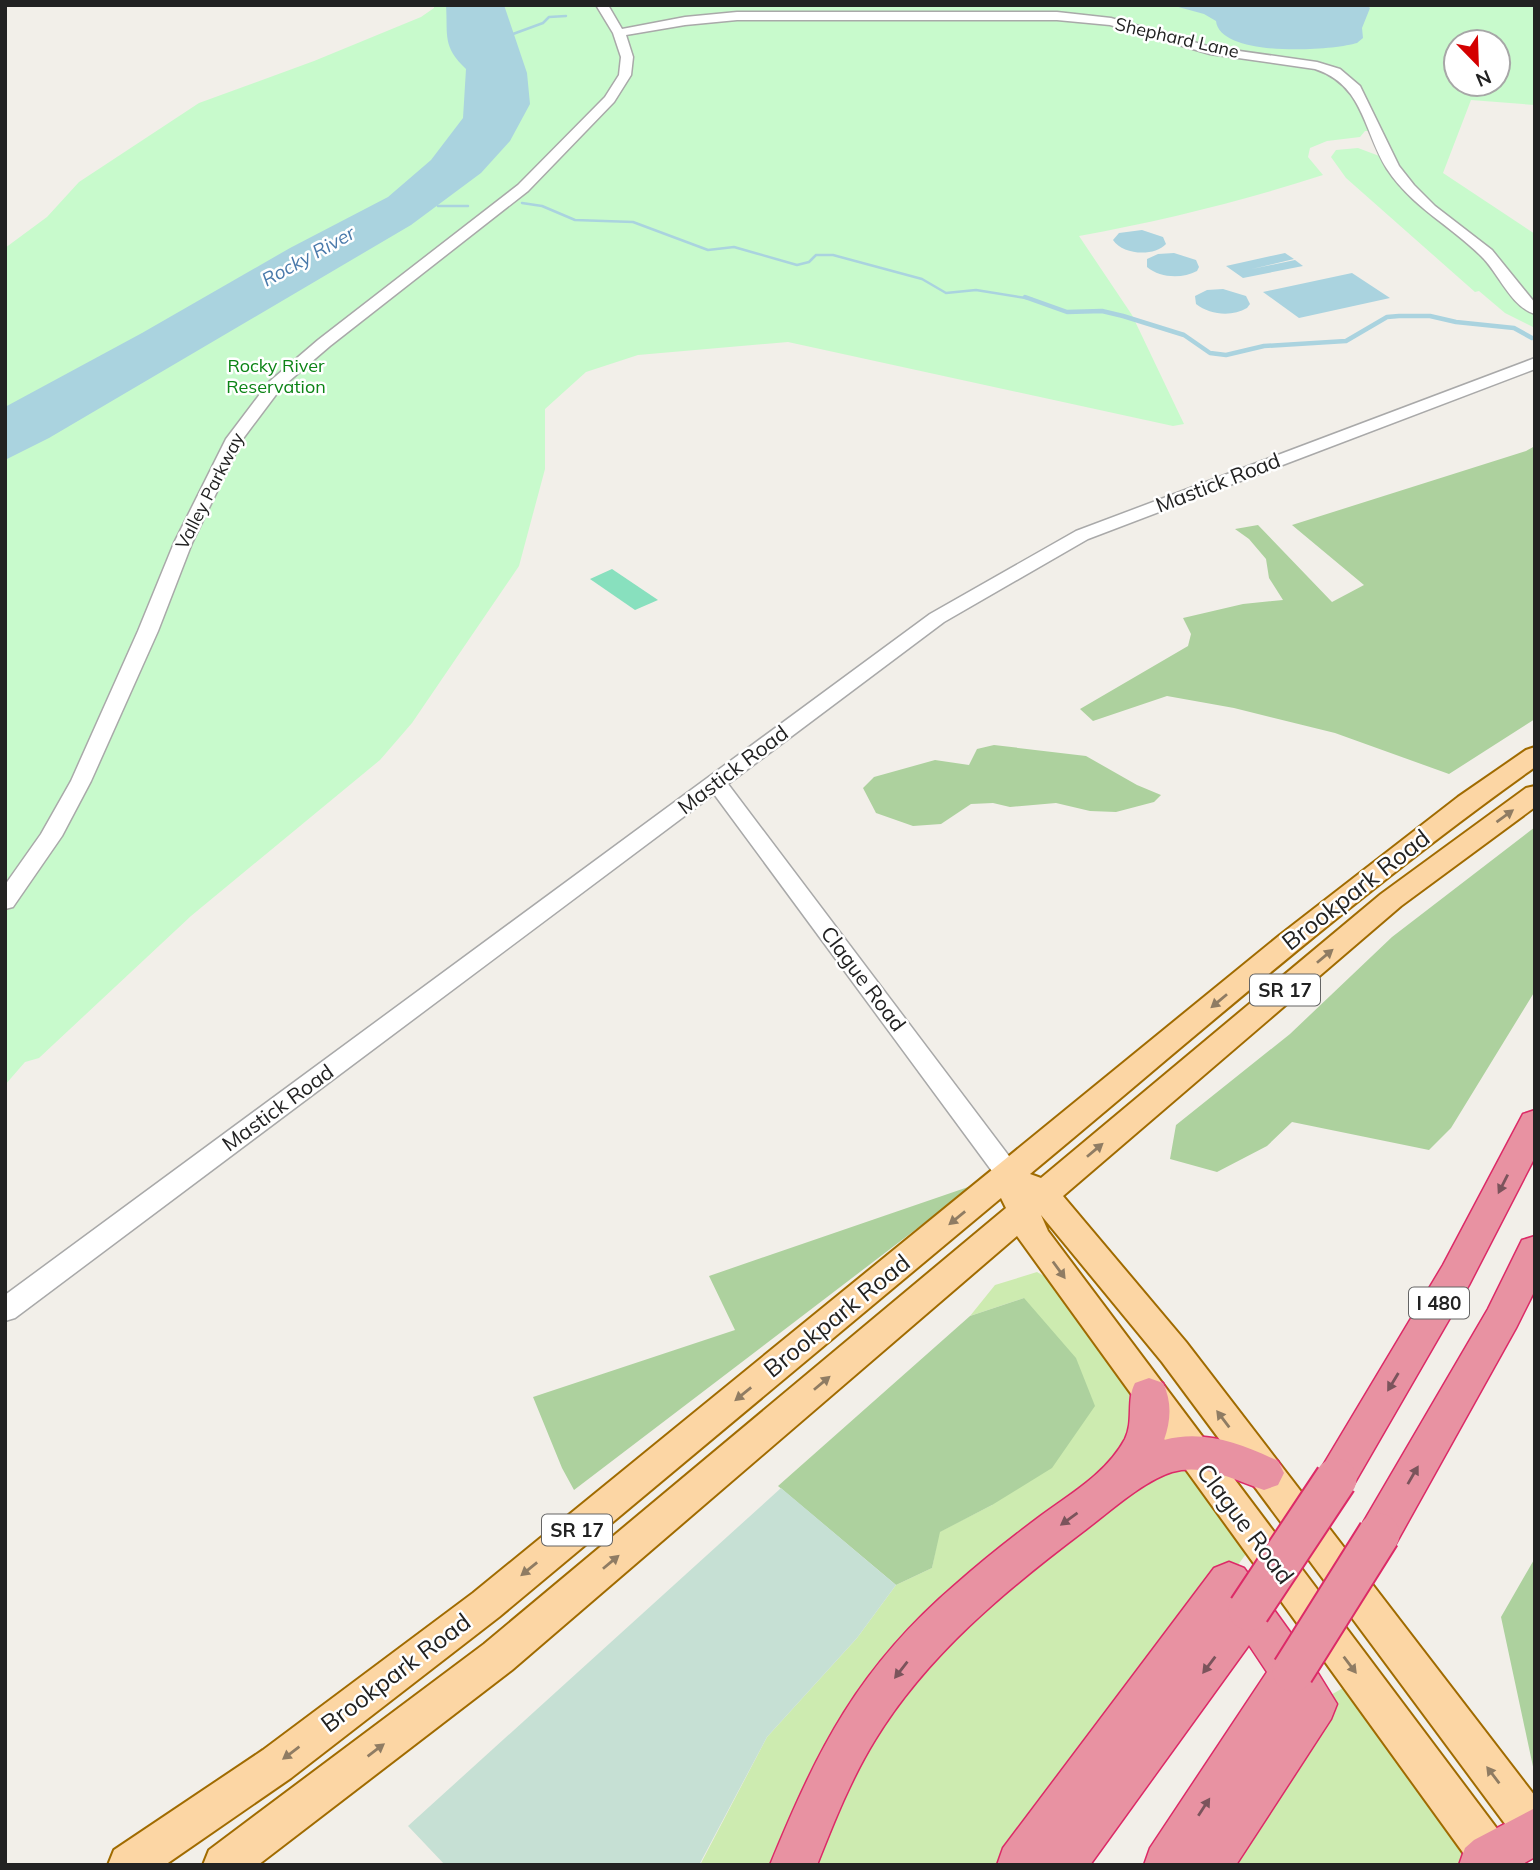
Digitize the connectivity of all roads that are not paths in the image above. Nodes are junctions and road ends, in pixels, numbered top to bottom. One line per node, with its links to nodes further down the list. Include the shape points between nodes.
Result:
1 (602, 5): 2 (street, Valley Parkway)
2 (619, 33): 3 (street, Shephard Lane, via 737,16 1057,16 1111,22 1210,50 1317,66 1336,72 1354,86 1393,167 1409,188 1487,253); 8 (street, Valley Parkway, via 627,57 625,75 610,99 523,188 275,385 240,430 183,543 81,781 51,836)
3 (1535, 309)
4 (1535, 363): 6 (street, Mastick Road, via 1082,535 937,618)
5 (1535, 755): 10 (main road, Brookpark Road / SR 17, one-way to 10, via 1311,926)
6 (716, 783): 10 (street, Clague Road); 13 (street, Mastick Road)
7 (1535, 794): 11 (main road, Brookpark Road / SR 17, one-way to 7, via 1391,900)
8 (5, 902)
9 (1535, 1123): 24 (highway, I 480, one-way to 24, bridge, via 1456,1275 1336,1479 1249,1610)
10 (1009, 1175): 11 (main road, Clague Road); 20 (main road, Brookpark Road / SR 17, one-way to 20, via 486,1605 277,1764)
11 (1033, 1203): 14 (main road, Clague Road, one-way to 14, via 1034,1237); 16 (main road, Clague Road, one-way to 11, via 1174,1352); 21 (main road, Brookpark Road / SR 17, one-way to 11, via 498,1657)
12 (1535, 1250): 25 (highway, I 480, one-way to 12, bridge, via 1379,1534 1503,1317)
13 (5, 1310)
14 (1149, 1394): 15 (main road, Clague Road); 17 (highway, via 1151,1422 1146,1437)
15 (1192, 1453): 16 (highway, via 1227,1456); 17 (highway, via 1170,1456); 19 (main road, Clague Road, one-way to 19)
16 (1264, 1473): 18 (main road, Clague Road, one-way to 16)
17 (1107, 1491): 22 (highway, one-way to 22, via 990,1578 909,1659 870,1709 828,1783)
18 (1535, 1830): 19 (highway)
19 (1482, 1863)
20 (129, 1865)
21 (224, 1865)
22 (793, 1865)
23 (1020, 1865): 26 (highway, via 1229,1581 1315,1704)
24 (1060, 1865)
25 (1167, 1865)
26 (1208, 1865)

